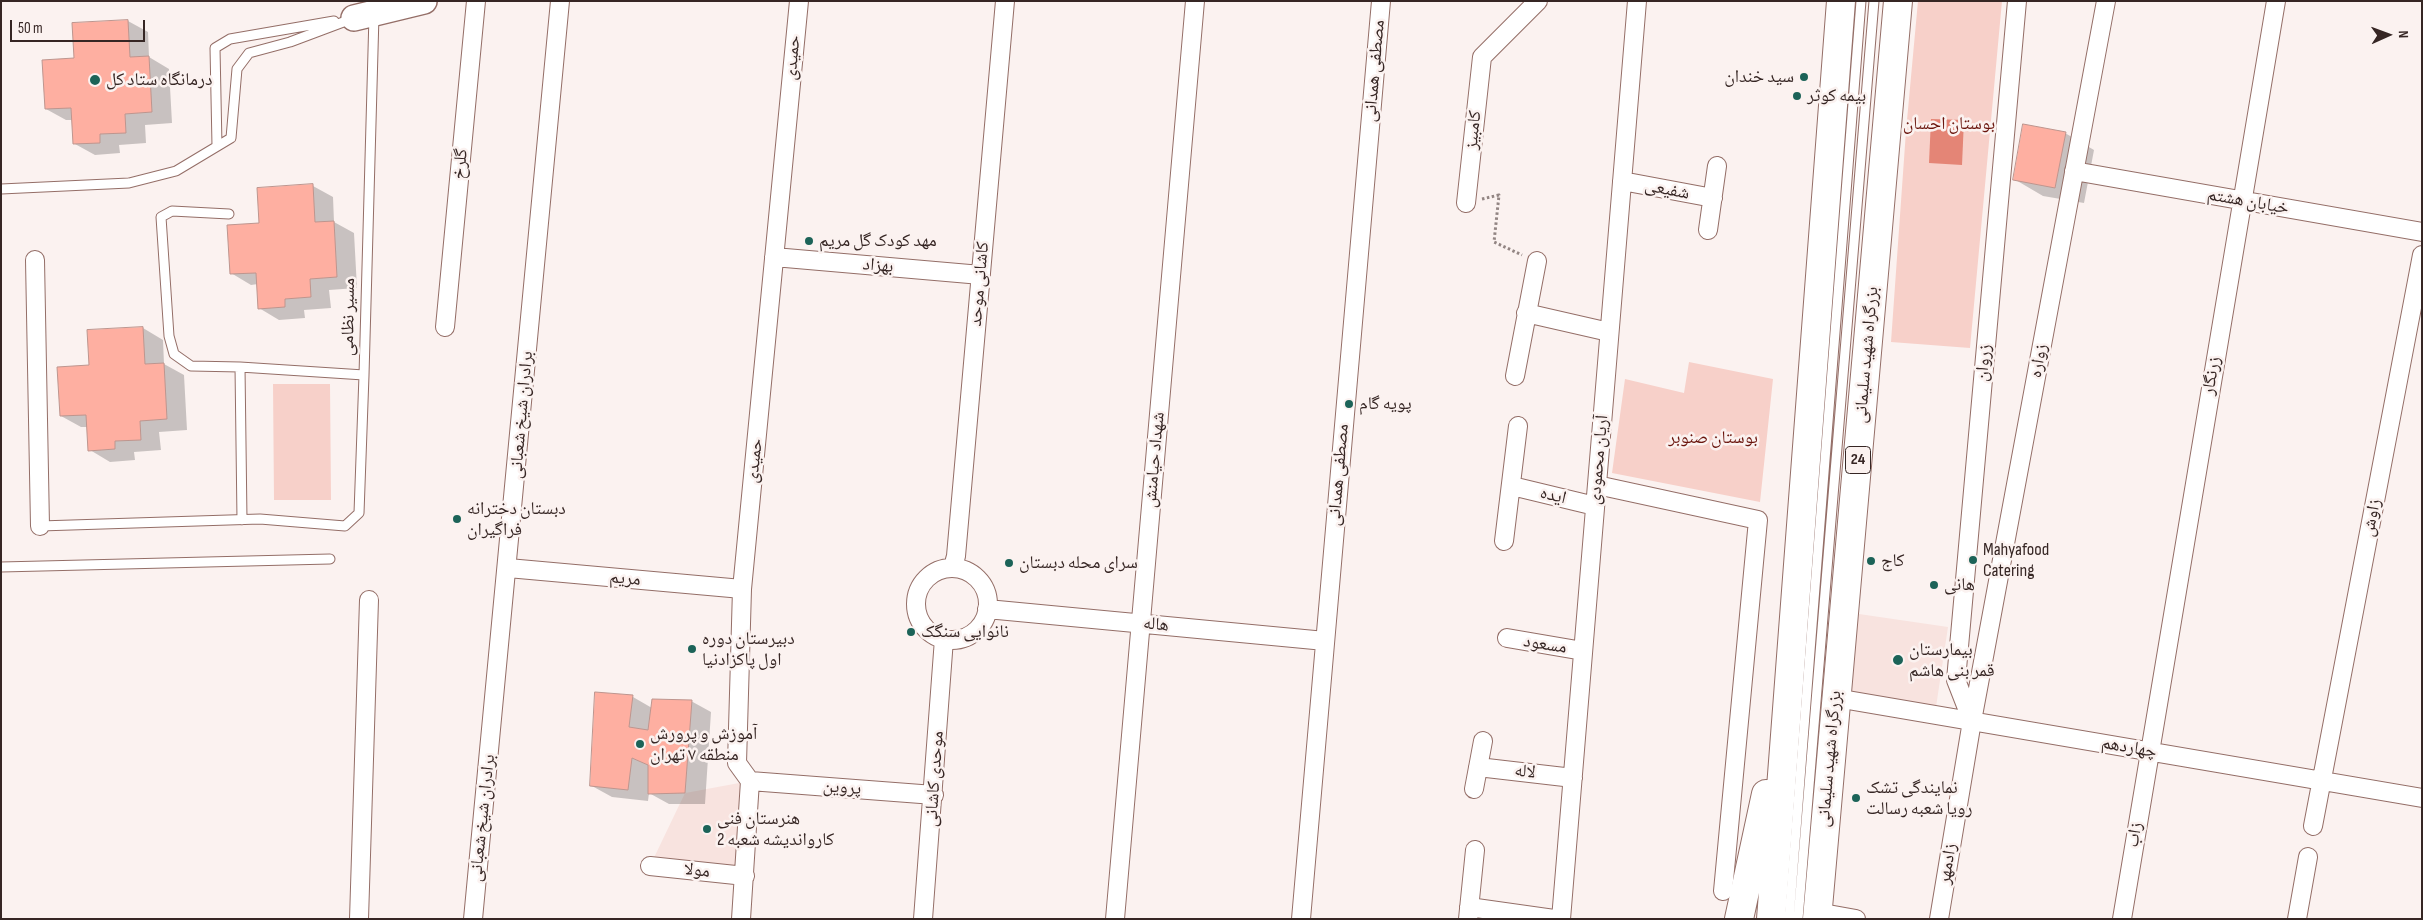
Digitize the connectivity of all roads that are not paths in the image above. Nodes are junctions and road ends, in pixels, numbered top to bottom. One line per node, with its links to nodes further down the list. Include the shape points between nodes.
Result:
1 (424, 1): 17 (main road)
2 (476, 1): 35 (street, گلرخ)
3 (560, 1): 50 (street, برادران شیخ شعبانی)
4 (799, 1): 30 (street, حمیدی)
5 (1005, 1): 33 (street, کاشانی موحد)
6 (1195, 1): 54 (street, شهداد حیامنش)
7 (1381, 1): 57 (street, مصطفی همدانی)
8 (1538, 1): 25 (street, کامبیز, via 1482,57)
9 (1638, 1): 21 (street, آریان محمودی)
10 (1841, 1): 59 (highway)
11 (1861, 1): 89 (lane)
12 (1874, 1): 78 (lane)
13 (1898, 1): 60 (highway, بزرگراه شهید سلیمانی / 24)
14 (2017, 1): 61 (street, زروان, via 1956,680)
15 (2106, 1): 20 (street, زواره)
16 (2276, 1): 24 (street, زرنگار)
17 (364, 16): 18 (lane, via 249,53 237,69 231,138); 18 (lane, via 230,39 215,48); 38 (lane, مسیر نظامی)
18 (217, 146): 22 (lane, via 176,171 129,183)
19 (1717, 166): 23 (street)
20 (2074, 171): 24 (street, خیابان هشتم); 61 (street, زواره)
21 (1622, 181): 23 (street, شفیعی); 36 (street, آریان محمودی)
22 (1, 189)
23 (1713, 198): 27 (street)
24 (2242, 200): 28 (street, خیابان هشتم); 63 (street, زرنگار)
25 (1466, 203)
26 (229, 214): 37 (lane, مسیر نظامی, via 172,211 162,217 169,336 174,354 191,366)
27 (1708, 230)
28 (2422, 232)
29 (2422, 256): 67 (street, زاوش)
30 (774, 257): 33 (street, بهزاد); 51 (street, حمیدی)
31 (35, 260): 45 (street)
32 (1537, 261): 34 (street)
33 (981, 275): 49 (street, کاشانی موحد)
34 (1526, 313): 36 (street); 39 (street)
35 (445, 327)
36 (1609, 332): 41 (street, آریان محمودی)
37 (240, 367): 38 (lane, مسیر نظامی); 44 (lane)
38 (364, 375): 44 (lane, via 359,513 345,526)
39 (1515, 376)
40 (1518, 426): 42 (street)
41 (1597, 485): 43 (street, آریان محمودی); 76 (street, via 1758,520)
42 (1512, 486): 43 (street, ایده); 46 (street)
43 (1595, 506): 58 (street, آریان محمودی)
44 (242, 520): 45 (lane)
45 (40, 526)
46 (1504, 541)
47 (330, 559): 48 (lane)
48 (1, 567)
49 (953, 567): 53 (street, via 975,576 983,585); 56 (street, via 930,575 917,594 918,617 924,627)
50 (508, 568): 51 (street, مریم); 80 (street, برادران شیخ شعبانی)
51 (742, 589): 66 (street, حمیدی, via 737,763)
52 (369, 600): 79 (street)
53 (987, 609): 54 (street, هاله); 56 (street, via 984,620 967,636 956,640)
54 (1140, 624): 57 (street, هاله); 83 (street, شهداد حیامنش)
55 (1507, 638): 58 (street, مسعود)
56 (944, 639): 69 (street, موحدی کاشانی)
57 (1325, 641): 84 (street, مصطفی همدانی)
58 (1583, 651): 65 (street, آریان محمودی)
59 (1788, 695): 87 (highway); 88 (highway)
60 (1836, 698): 61 (street, چهاردهم); 78 (highway, بزرگراه شهید سلیمانی / 24)
61 (1972, 721): 63 (street, چهاردهم); 91 (street, زادمهر)
62 (1483, 741): 64 (street)
63 (2149, 752): 67 (street, چهاردهم); 92 (street, زاب)
64 (1478, 767): 65 (street, لاله); 68 (street)
65 (1573, 778): 86 (street, آریان محمودی)
66 (750, 781): 69 (street, پروین); 75 (street)
67 (2322, 782): 70 (street, چهاردهم); 71 (street, زاوش)
68 (1474, 789)
69 (934, 795): 82 (street, موحدی کاشانی)
70 (2422, 798)
71 (2313, 826)
72 (1475, 850): 77 (street)
73 (2308, 857): 93 (street)
74 (650, 866): 75 (street, مولا)
75 (745, 876): 81 (street)
76 (1723, 891)
77 (1469, 913): 85 (street)
78 (1811, 916): 90 (street)
79 (359, 919)
80 (473, 919)
81 (741, 919)
82 (924, 919)
83 (1115, 919)
84 (1301, 919)
85 (1554, 919)
86 (1561, 919)
87 (1739, 919)
88 (1771, 919)
89 (1789, 919)
90 (1856, 919)
91 (1939, 919)
92 (2122, 919)
93 (2297, 919)

